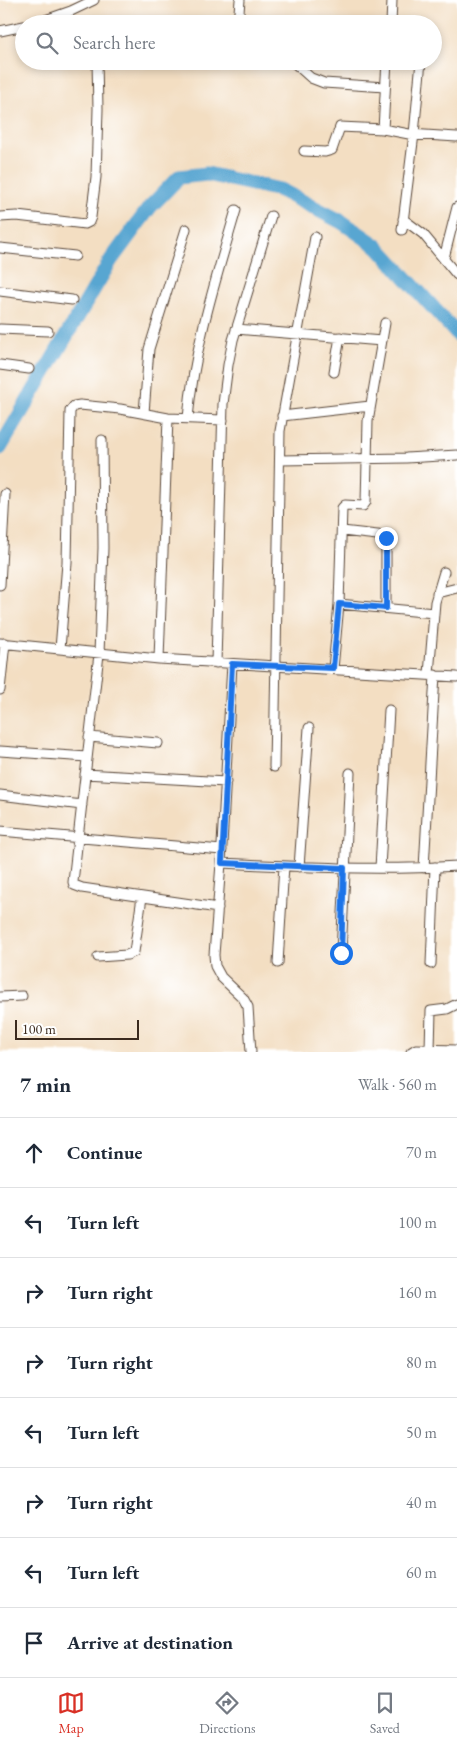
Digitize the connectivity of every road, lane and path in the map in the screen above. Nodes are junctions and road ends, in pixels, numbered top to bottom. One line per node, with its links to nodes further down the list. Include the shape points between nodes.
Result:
1 (94, 0): 4 (street)
2 (240, 0): 5 (street)
3 (392, 0): 6 (street)
4 (60, 15)
5 (239, 15)
6 (391, 15)
7 (15, 28): 8 (street)
8 (0, 31)
9 (96, 70): 21 (street, via 96,177 89,222)
10 (302, 70): 13 (street, via 317,81)
11 (387, 70): 13 (street)
12 (420, 70): 15 (street)
13 (385, 87): 14 (street)
14 (382, 129): 15 (street); 17 (street, via 340,127 332,150)
15 (414, 134): 16 (street); 22 (street)
16 (457, 137)
17 (304, 151)
18 (457, 207): 28 (street)
19 (236, 210): 46 (street, via 197,352)
20 (271, 216): 34 (street)
21 (0, 217)
22 (403, 219): 24 (street); 28 (street, via 423,234)
23 (186, 229): 43 (street, via 149,350)
24 (402, 230)
25 (315, 237): 36 (street)
26 (0, 248): 27 (street)
27 (76, 256)
28 (444, 258): 29 (street)
29 (457, 275)
30 (0, 291): 31 (street)
31 (72, 300)
32 (385, 323): 38 (street)
33 (0, 328): 35 (street)
34 (236, 329): 36 (street); 47 (street, via 228,365)
35 (48, 331)
36 (297, 333): 37 (street); 44 (street)
37 (340, 337): 38 (street); 41 (street)
38 (382, 341): 42 (street)
39 (0, 366): 40 (street)
40 (29, 369)
41 (334, 372)
42 (370, 406): 44 (street); 50 (street)
43 (144, 413): 45 (street); 62 (street, via 80,405 70,411 68,563)
44 (282, 416): 51 (street)
45 (168, 418): 46 (street); 64 (street)
46 (188, 418): 47 (street)
47 (223, 420): 65 (street)
48 (102, 440): 63 (street, via 103,548)
49 (457, 455): 50 (street)
50 (366, 459): 51 (street); 53 (street, via 366,502 363,506 343,506)
51 (280, 460): 67 (street)
52 (6, 494): 55 (street)
53 (342, 530): 58 (street); 59 (street, via 386,536)
54 (444, 572): 57 (street)
55 (0, 585)
56 (457, 588): 57 (street)
57 (437, 593): 60 (street)
58 (339, 604): 59 (street); 68 (street)
59 (386, 608): 60 (street)
60 (434, 613): 69 (street)
61 (3, 643): 62 (street); 71 (street)
62 (60, 650): 63 (street)
63 (99, 654): 64 (street); 74 (street)
64 (159, 659): 65 (street)
65 (216, 663): 66 (street)
66 (232, 664): 67 (street); 81 (street)
67 (276, 666): 68 (street); 78 (street)
68 (333, 668): 69 (street)
69 (432, 675): 70 (street); 93 (street)
70 (457, 677)
71 (0, 690)
72 (389, 710): 92 (street)
73 (309, 728): 90 (street)
74 (89, 737): 75 (street); 77 (street)
75 (158, 743)
76 (0, 751): 77 (street)
77 (87, 757): 80 (street)
78 (274, 767)
79 (350, 773): 91 (street)
80 (85, 774): 81 (street); 83 (street)
81 (226, 782): 86 (street)
82 (0, 795): 83 (street)
83 (82, 805): 85 (street)
84 (0, 832): 85 (street)
85 (78, 839): 86 (street); 95 (street, via 74,884)
86 (222, 850): 87 (street)
87 (222, 863): 88 (street); 96 (street)
88 (284, 866): 90 (street); 99 (street)
89 (457, 866): 94 (street)
90 (299, 867): 91 (street)
91 (344, 868): 92 (street); 97 (street)
92 (380, 868): 93 (street)
93 (424, 868): 94 (street)
94 (435, 868): 100 (street)
95 (142, 898): 96 (street); 98 (street, via 134,952)
96 (218, 908): 107 (street, via 214,966 248,1007)
97 (341, 953)
98 (98, 957)
99 (278, 963)
100 (431, 964)
101 (22, 996): 102 (street)
102 (0, 997)
103 (457, 1004): 104 (street, via 431,1012)
104 (430, 1049): 106 (street); 108 (street)
105 (457, 1050): 106 (street)
106 (445, 1051)
107 (251, 1052)
108 (411, 1052)

